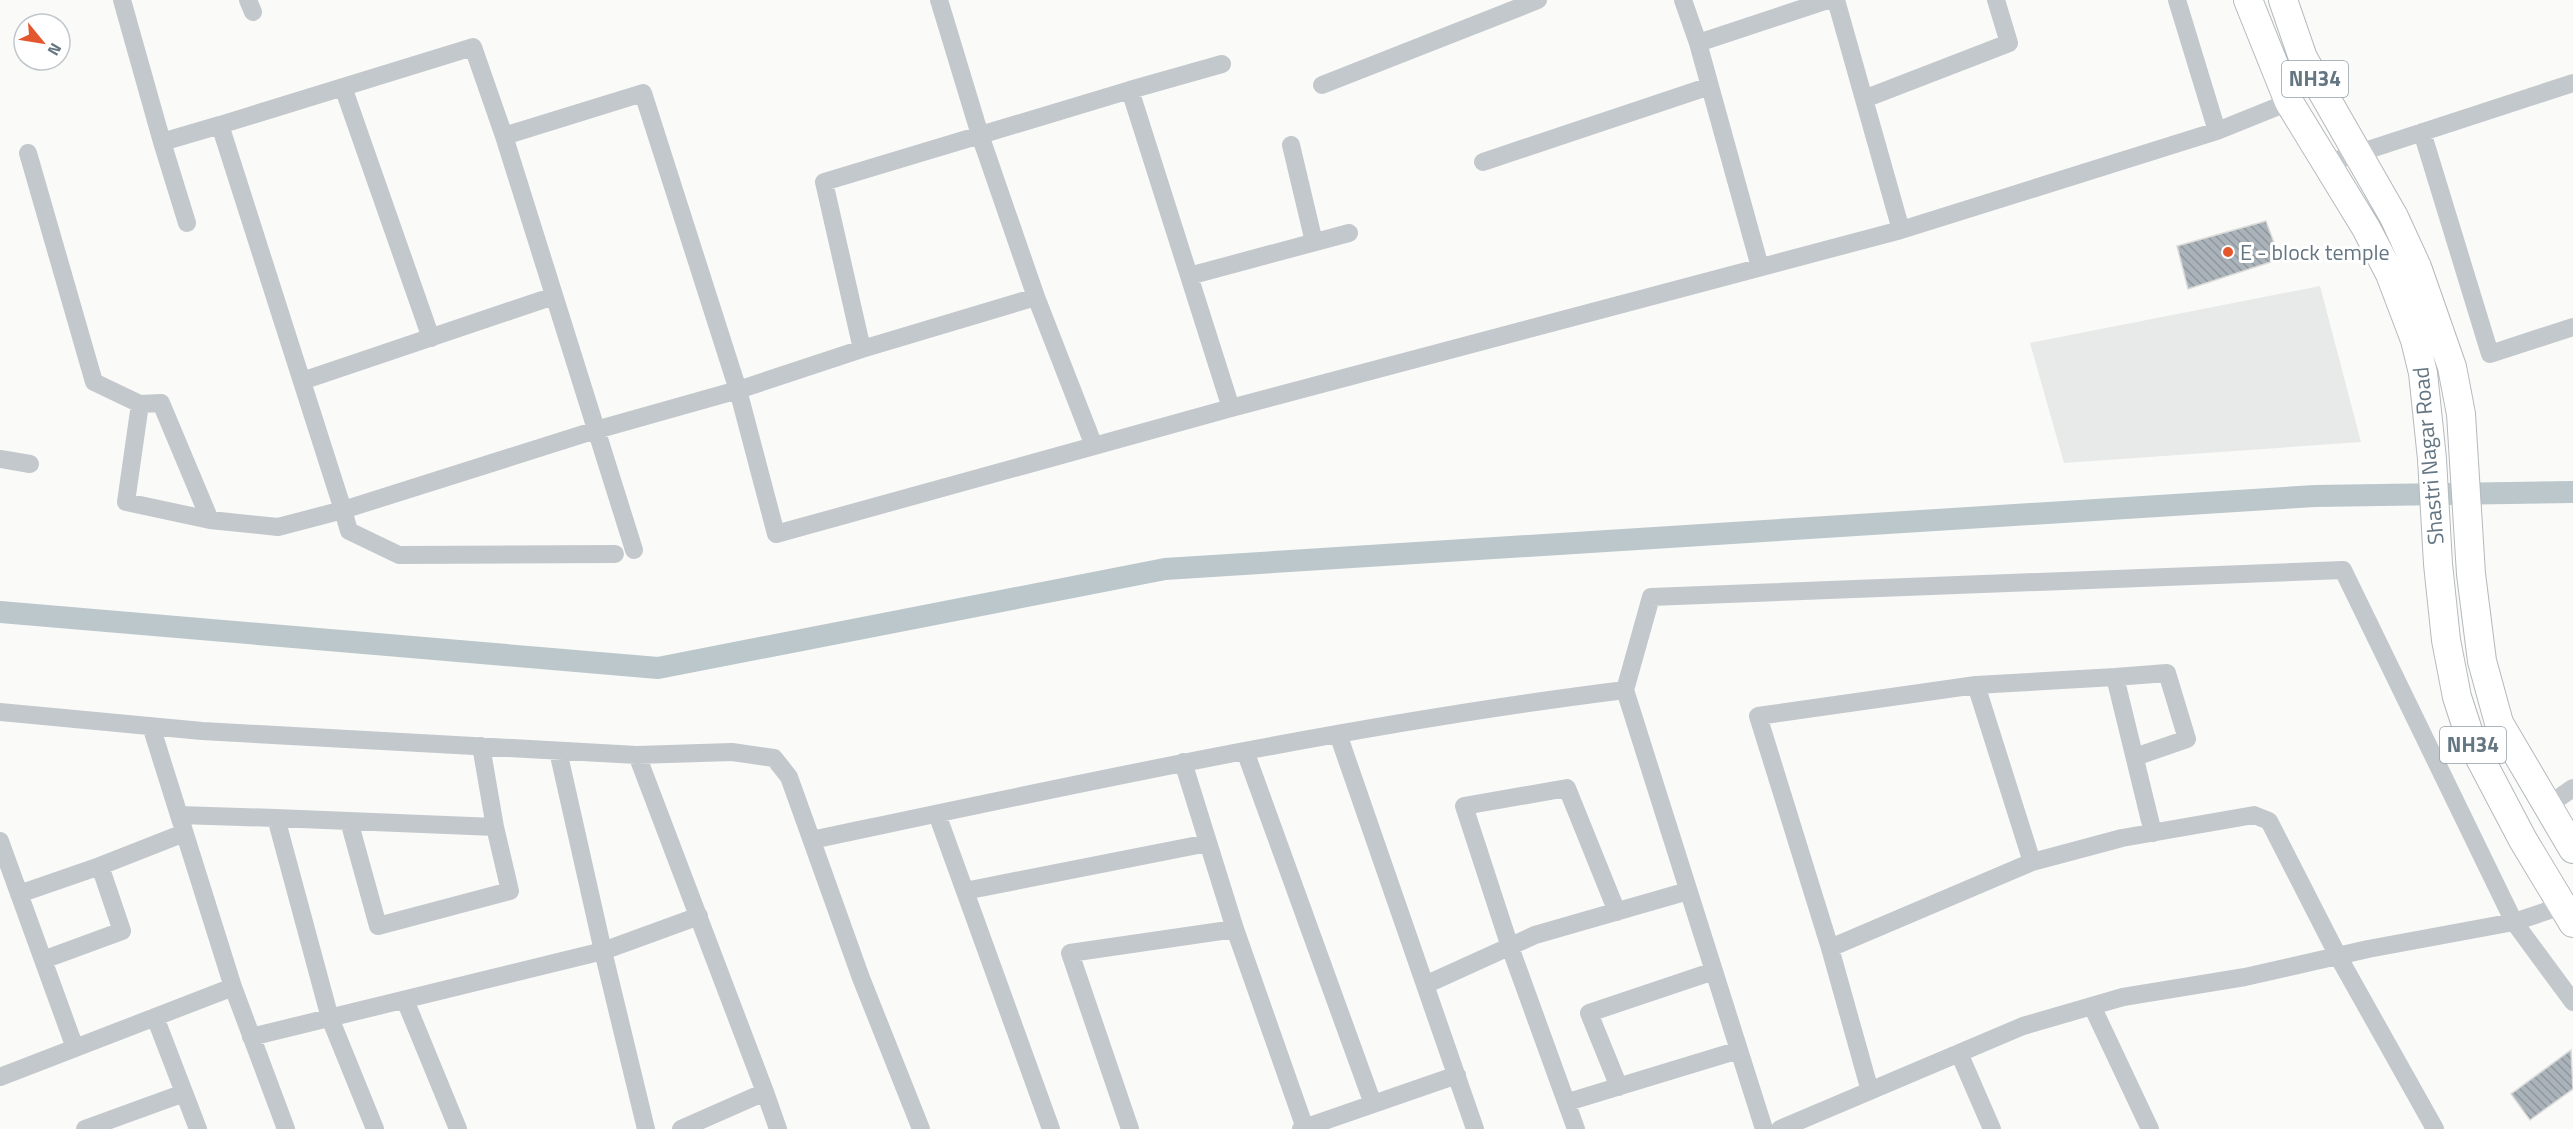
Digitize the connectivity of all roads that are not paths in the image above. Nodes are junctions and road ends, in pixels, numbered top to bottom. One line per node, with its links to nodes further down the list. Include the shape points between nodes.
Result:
1 (122, 0): 26 (street)
2 (939, 0): 24 (street)
3 (1538, 0): 14 (street)
4 (1683, 0): 11 (street)
5 (1828, 0): 11 (street)
6 (1836, 0): 19 (street)
7 (1996, 0): 19 (street, via 2008,44)
8 (2177, 0): 22 (street)
9 (2248, 0): 20 (highway, Shastri Nagar Road / NH34)
10 (2283, 0): 17 (highway, NH34, via 2303,58)
11 (1698, 43): 15 (street)
12 (1222, 64): 18 (street)
13 (2573, 83): 23 (street)
14 (1322, 86)
15 (1710, 86): 30 (street); 36 (street)
16 (344, 87): 21 (street); 25 (street, via 473,47); 41 (street)
17 (2319, 87): 20 (highway); 29 (highway, NH34)
18 (1130, 90): 24 (street); 37 (street)
19 (1864, 99): 33 (street)
20 (2289, 102): 22 (street); 31 (highway, Shastri Nagar Road / NH34)
21 (220, 125): 26 (street); 43 (street)
22 (2217, 131): 33 (street)
23 (2422, 132): 29 (street); 40 (street, via 2490,354)
24 (980, 135): 39 (street); 42 (street, via 824,182)
25 (504, 136): 38 (street); 44 (street, via 643,93)
26 (162, 142): 32 (street)
27 (1291, 145): 35 (street)
28 (28, 153): 45 (street, via 94,382)
29 (2356, 153): 31 (street); 68 (highway, NH34, via 2394,217 2417,267 2452,367 2461,414 2471,574 2482,661 2499,723)
30 (1483, 162)
31 (2328, 163): 73 (highway, Shastri Nagar Road / NH34, via 2390,274 2415,340 2423,373 2432,459 2446,640 2457,697 2472,743)
32 (187, 223)
33 (1901, 230): 36 (street)
34 (1349, 233): 35 (street)
35 (1314, 242): 37 (street)
36 (1760, 267): 46 (street)
37 (1189, 276): 46 (street)
38 (554, 296): 41 (street); 47 (street)
39 (1036, 297): 42 (street); 48 (street)
40 (2573, 327)
41 (430, 338): 43 (street)
42 (862, 349): 44 (street)
43 (302, 381): 51 (street)
44 (738, 390): 47 (street); 48 (street, via 776,534)
45 (140, 404): 52 (street, via 161,403); 52 (street, via 126,502)
46 (1231, 408): 48 (street)
47 (596, 430): 51 (street); 53 (street)
48 (1094, 446)
49 (0, 459): 50 (street)
50 (30, 464)
51 (343, 510): 52 (street, via 278,527); 54 (street, via 349,531 399,555)
52 (210, 520)
53 (634, 550)
54 (615, 554)
55 (2115, 677): 56 (street); 65 (street); 65 (street, via 2167,673 2187,739)
56 (1976, 685): 80 (street); 91 (street, via 1758,716)
57 (1625, 690): 60 (street, via 1519,703); 83 (street); 88 (street, via 1651,597 2343,570)
58 (0, 712): 59 (street)
59 (151, 726): 61 (street); 72 (street)
60 (1338, 734): 63 (street); 96 (street)
61 (481, 746): 62 (street); 74 (street)
62 (558, 751): 64 (street); 92 (street)
63 (1245, 751): 66 (street); 114 (street)
64 (637, 755): 76 (street, via 732,753 774,758 789,777); 87 (street)
65 (2134, 757): 75 (street)
66 (1183, 762): 69 (street); 78 (street)
67 (2573, 788): 68 (street)
68 (2547, 806): 73 (highway); 79 (highway, NH34)
69 (937, 814): 76 (street); 82 (street)
70 (276, 818): 71 (street); 72 (street); 102 (street)
71 (349, 821): 74 (street); 74 (street, via 378,926 510,891)
72 (181, 824): 81 (street); 97 (street)
73 (2516, 826): 85 (highway, Shastri Nagar Road / NH34)
74 (495, 827)
75 (2153, 833): 80 (street); 93 (street, via 2254,815 2268,821)
76 (812, 840): 124 (street)
77 (0, 841): 84 (street)
78 (1208, 843): 82 (street); 89 (street)
79 (2573, 849)
80 (2032, 862): 91 (street)
81 (100, 866): 84 (street); 94 (street, via 122,931)
82 (965, 891): 125 (street)
83 (1688, 891): 86 (street); 95 (street)
84 (20, 894): 94 (street)
85 (2569, 910): 88 (street)
86 (1617, 912): 90 (street); 90 (street, via 1567,788 1464,806)
87 (699, 916): 92 (street); 111 (street)
88 (2514, 922): 93 (street); 99 (street)
89 (1235, 929): 115 (street); 126 (street, via 1070,952)
90 (1510, 946): 96 (street); 113 (street)
91 (1830, 948): 110 (street)
92 (603, 951): 98 (street); 121 (street)
93 (2338, 956): 100 (street); 133 (street)
94 (43, 960): 104 (street)
95 (1714, 971): 105 (street); 109 (street, via 1589,1013)
96 (1425, 985): 107 (street)
97 (233, 987): 101 (street); 103 (street)
98 (405, 1000): 102 (street); 120 (street)
99 (2573, 1002)
100 (2092, 1006): 106 (street, via 2024,1026); 132 (street)
101 (155, 1017): 104 (street); 112 (street)
102 (330, 1018): 103 (street); 119 (street)
103 (251, 1037): 118 (street)
104 (75, 1048): 108 (street)
105 (1739, 1050): 109 (street); 129 (street)
106 (1959, 1053): 110 (street); 131 (street)
107 (1457, 1075): 114 (street); 127 (street)
108 (0, 1077)
109 (1619, 1087): 113 (street)
110 (1870, 1091): 130 (street)
111 (765, 1092): 122 (street); 123 (street)
112 (184, 1093): 116 (street); 117 (street)
113 (1568, 1102): 128 (street)
114 (1373, 1104): 115 (street)
115 (1303, 1128)
116 (85, 1129)
117 (198, 1129)
118 (286, 1129)
119 (375, 1129)
120 (458, 1129)
121 (646, 1129)
122 (681, 1129)
123 (778, 1129)
124 (921, 1129)
125 (1051, 1129)
126 (1130, 1129)
127 (1476, 1129)
128 (1576, 1129)
129 (1764, 1129)
130 (1780, 1129)
131 (1992, 1129)
132 (2150, 1129)
133 (2435, 1129)

